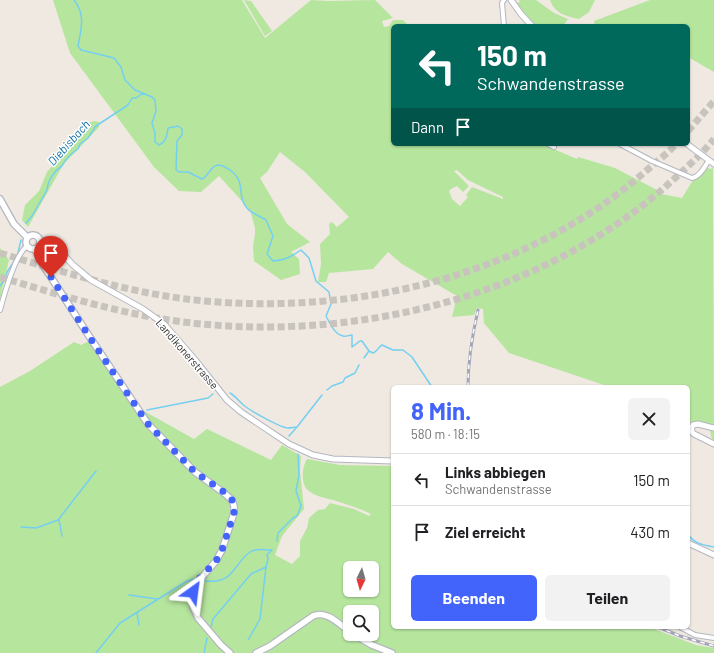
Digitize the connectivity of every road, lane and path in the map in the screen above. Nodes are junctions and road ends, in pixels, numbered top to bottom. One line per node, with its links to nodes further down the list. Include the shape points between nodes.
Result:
1 (504, 0): 3 (street)
2 (511, 0): 4 (street)
3 (504, 24)
4 (530, 24)
5 (624, 146): 7 (street, via 692,178 696,178)
6 (690, 146): 7 (street)
7 (709, 160): 8 (street)
8 (714, 164)
9 (0, 199): 10 (main road, via 14,224)
10 (27, 237): 11 (main road, via 34,235); 12 (main road)
11 (40, 240): 13 (main road, via 39,246); 17 (street, Landikonerstrasse, via 52,242 91,280 143,308 164,324 234,406 296,449 313,456 342,460)
12 (27, 246): 13 (main road); 14 (street, via 21,252 7,284)
13 (35, 249): 24 (main road, via 148,424 195,472 232,500 234,513 222,550 196,584 192,600 198,618)
14 (0, 310)
15 (714, 428): 16 (street, via 698,424 693,425 691,430)
16 (714, 444)
17 (391, 461)
18 (690, 544): 19 (street)
19 (714, 555)
20 (343, 627): 25 (main road, via 327,616 319,614)
21 (684, 629): 22 (street, via 695,635)
22 (714, 638)
23 (365, 641): 26 (main road)
24 (230, 653)
25 (256, 653)
26 (392, 653)

